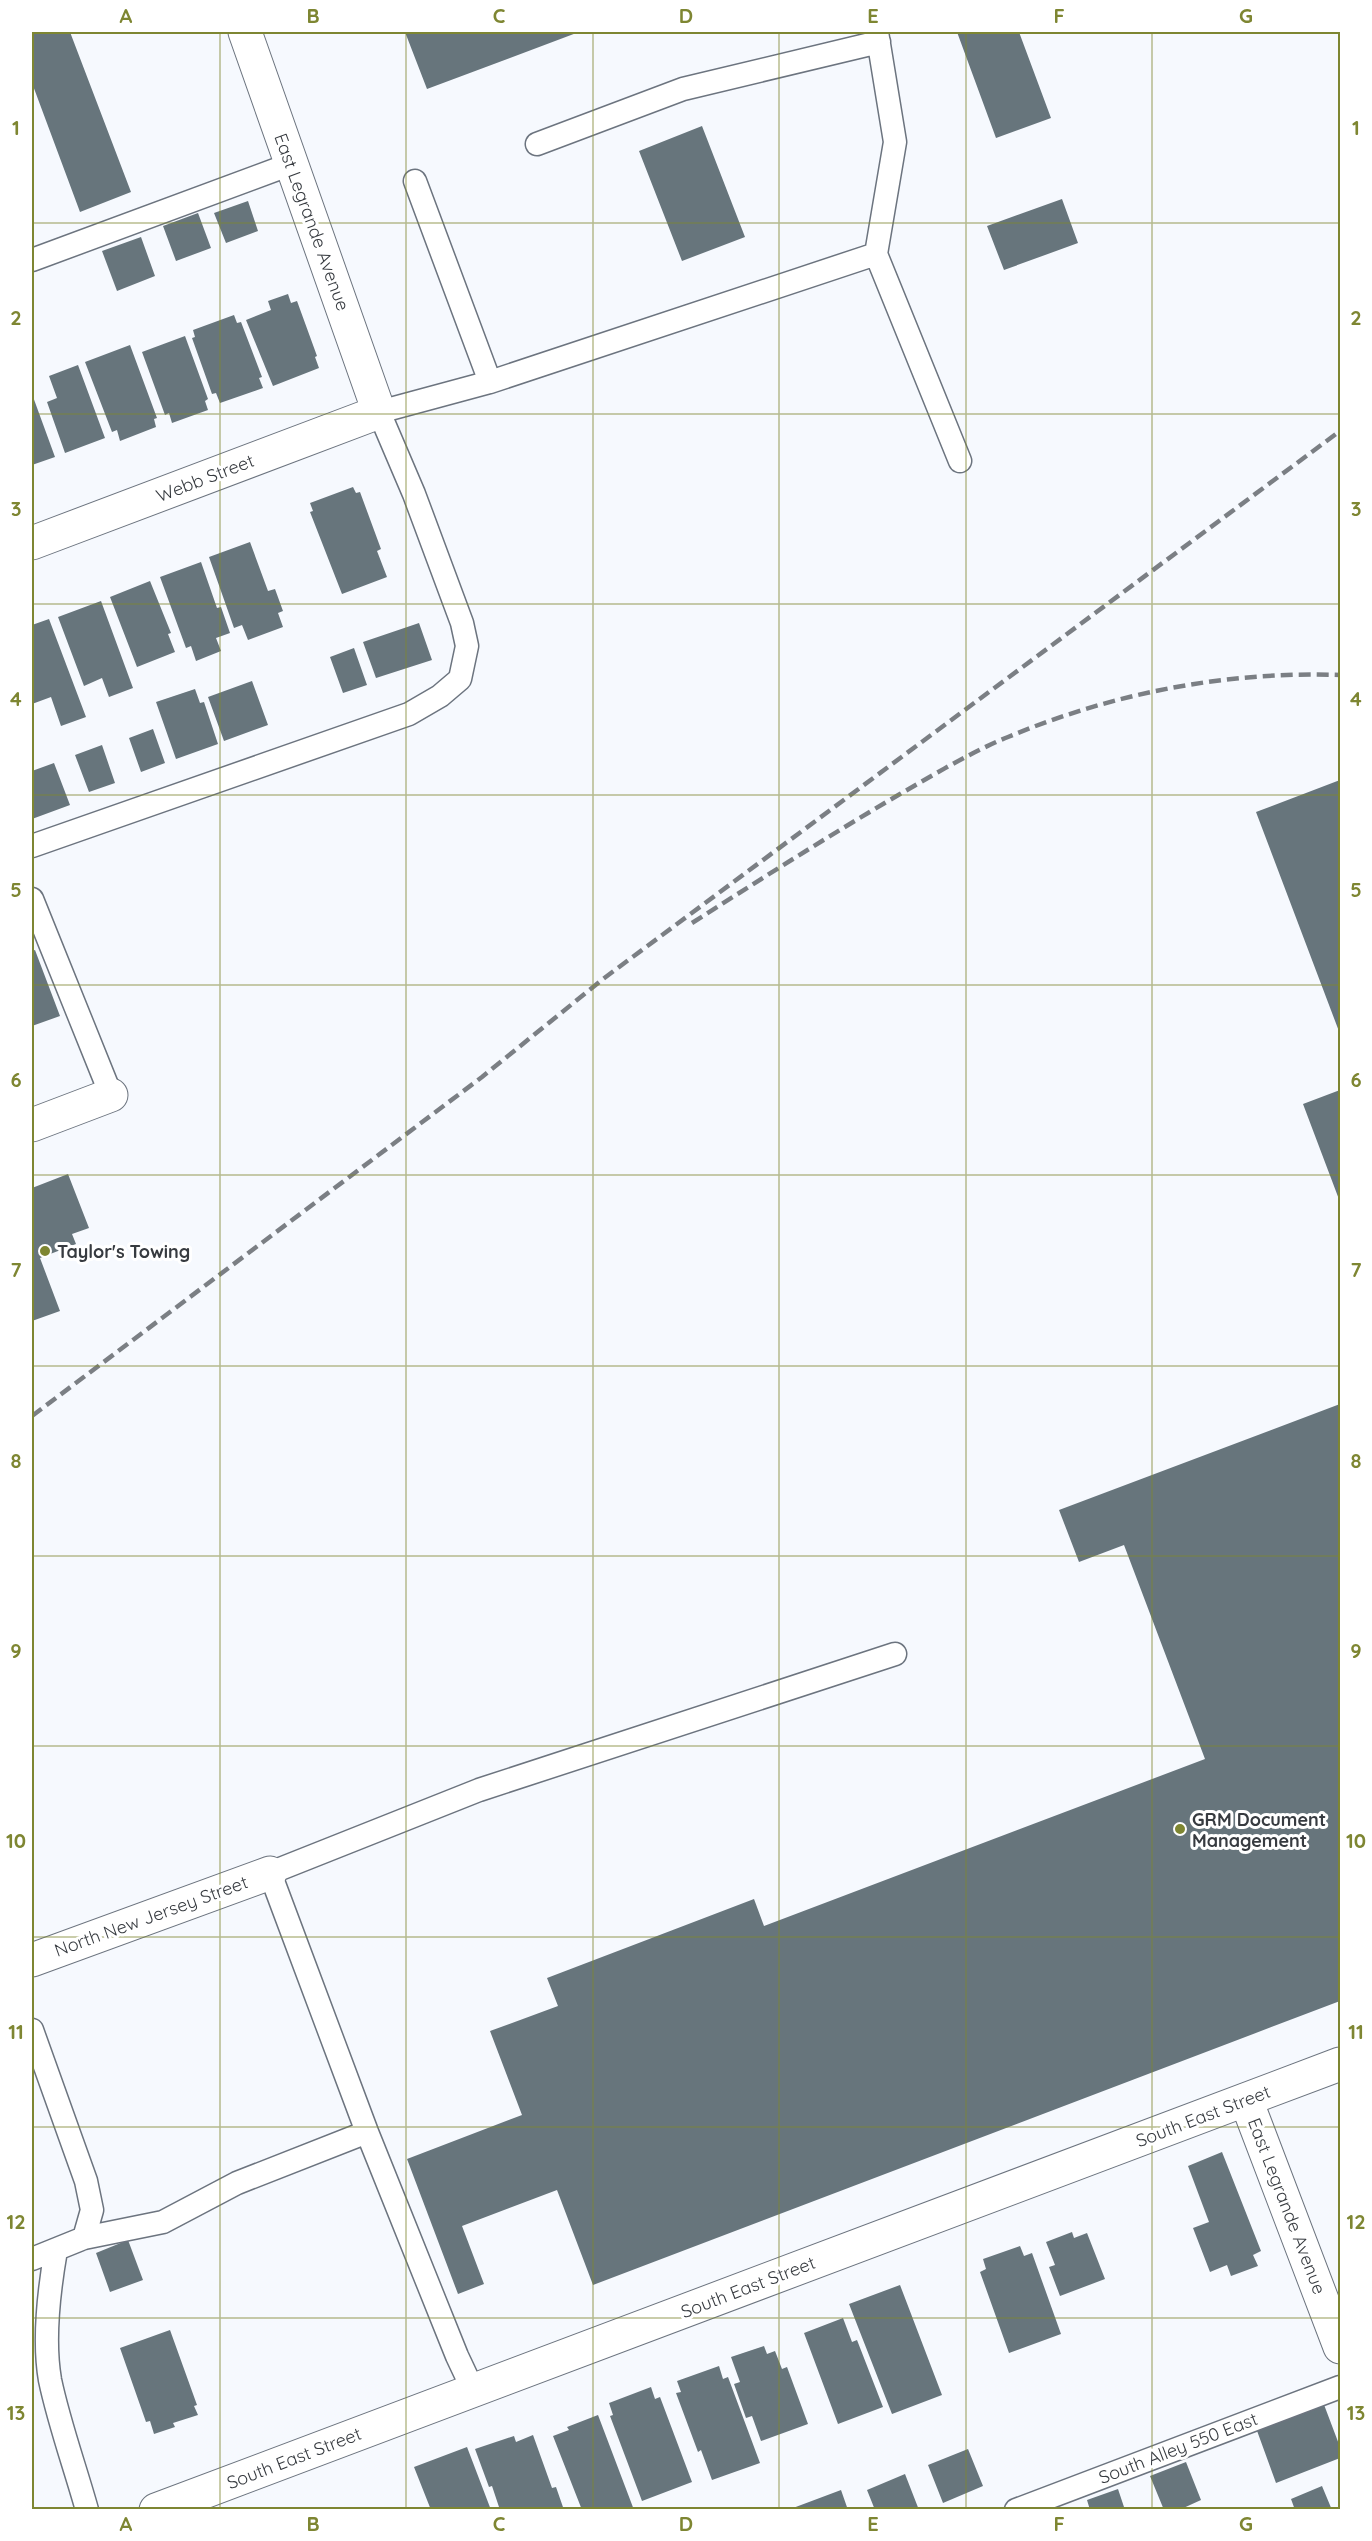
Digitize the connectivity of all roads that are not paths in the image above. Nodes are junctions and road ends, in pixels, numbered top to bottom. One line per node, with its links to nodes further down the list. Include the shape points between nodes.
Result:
1 (245, 32): 4 (street, East Legrande Avenue)
2 (878, 37): 3 (lane, via 683,89); 6 (lane, via 896,142)
3 (537, 144)
4 (291, 164): 7 (lane); 9 (street, East Legrande Avenue)
5 (415, 181): 8 (lane)
6 (876, 254): 8 (lane); 10 (lane)
7 (32, 260)
8 (490, 382): 9 (lane)
9 (379, 412): 11 (street, Webb Street); 12 (lane, via 462,623 467,646 460,679 409,714)
10 (960, 461)
11 (32, 543)
12 (32, 846)
13 (32, 899): 14 (lane)
14 (111, 1095): 15 (street)
15 (32, 1125)
16 (895, 1654): 17 (lane, via 478,1790)
17 (270, 1872): 18 (street, North New Jersey Street); 22 (lane)
18 (32, 1960)
19 (32, 2030): 23 (lane, via 86,2181 93,2210)
20 (1341, 2064): 21 (street, South East Street)
21 (1246, 2100): 26 (street, East Legrande Avenue); 28 (street, South East Street)
22 (367, 2132): 23 (lane, via 237,2183 163,2222); 28 (lane)
23 (84, 2238): 24 (lane)
24 (56, 2250): 25 (lane); 30 (lane, via 49,2295 50,2379)
25 (32, 2259)
26 (1341, 2347)
27 (1341, 2387): 32 (lane, South Alley 550 East)
28 (473, 2390): 29 (street, South East Street)
29 (195, 2503): 31 (street, South East Street)
30 (87, 2510)
31 (156, 2510)
32 (1016, 2510)

